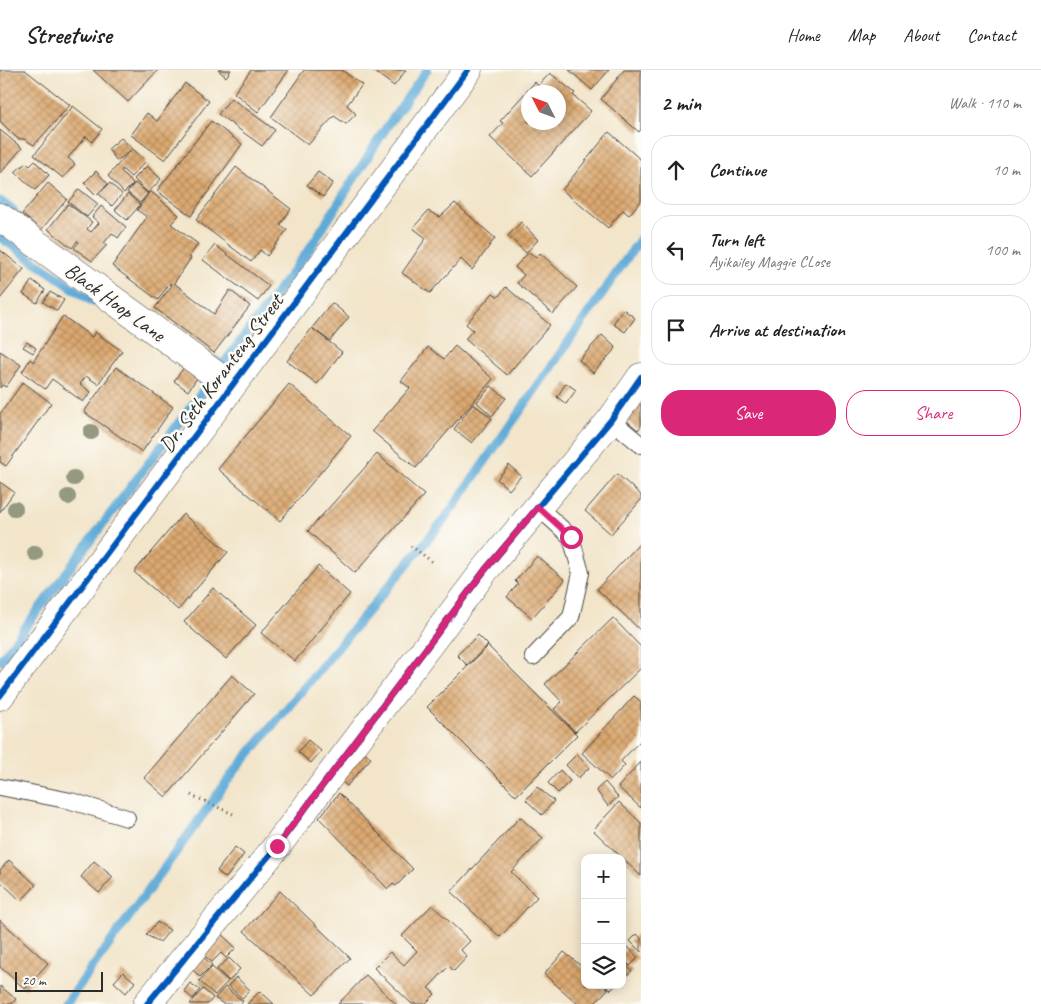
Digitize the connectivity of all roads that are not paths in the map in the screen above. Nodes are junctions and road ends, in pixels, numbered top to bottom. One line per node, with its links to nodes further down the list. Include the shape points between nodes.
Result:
1 (468, 70): 4 (street, Dr. Seth Koranteng Street)
2 (0, 217): 4 (street, Black Hoop Lane)
3 (641, 376): 5 (street)
4 (231, 386): 9 (street, Dr. Seth Koranteng Street)
5 (611, 420): 6 (lane); 7 (street)
6 (641, 445)
7 (538, 507): 8 (lane, via 571,537 581,572 571,617); 12 (street, via 485,570 277,846)
8 (533, 657)
9 (0, 696)
10 (0, 787): 11 (lane, via 71,801)
11 (127, 818)
12 (147, 1004)

